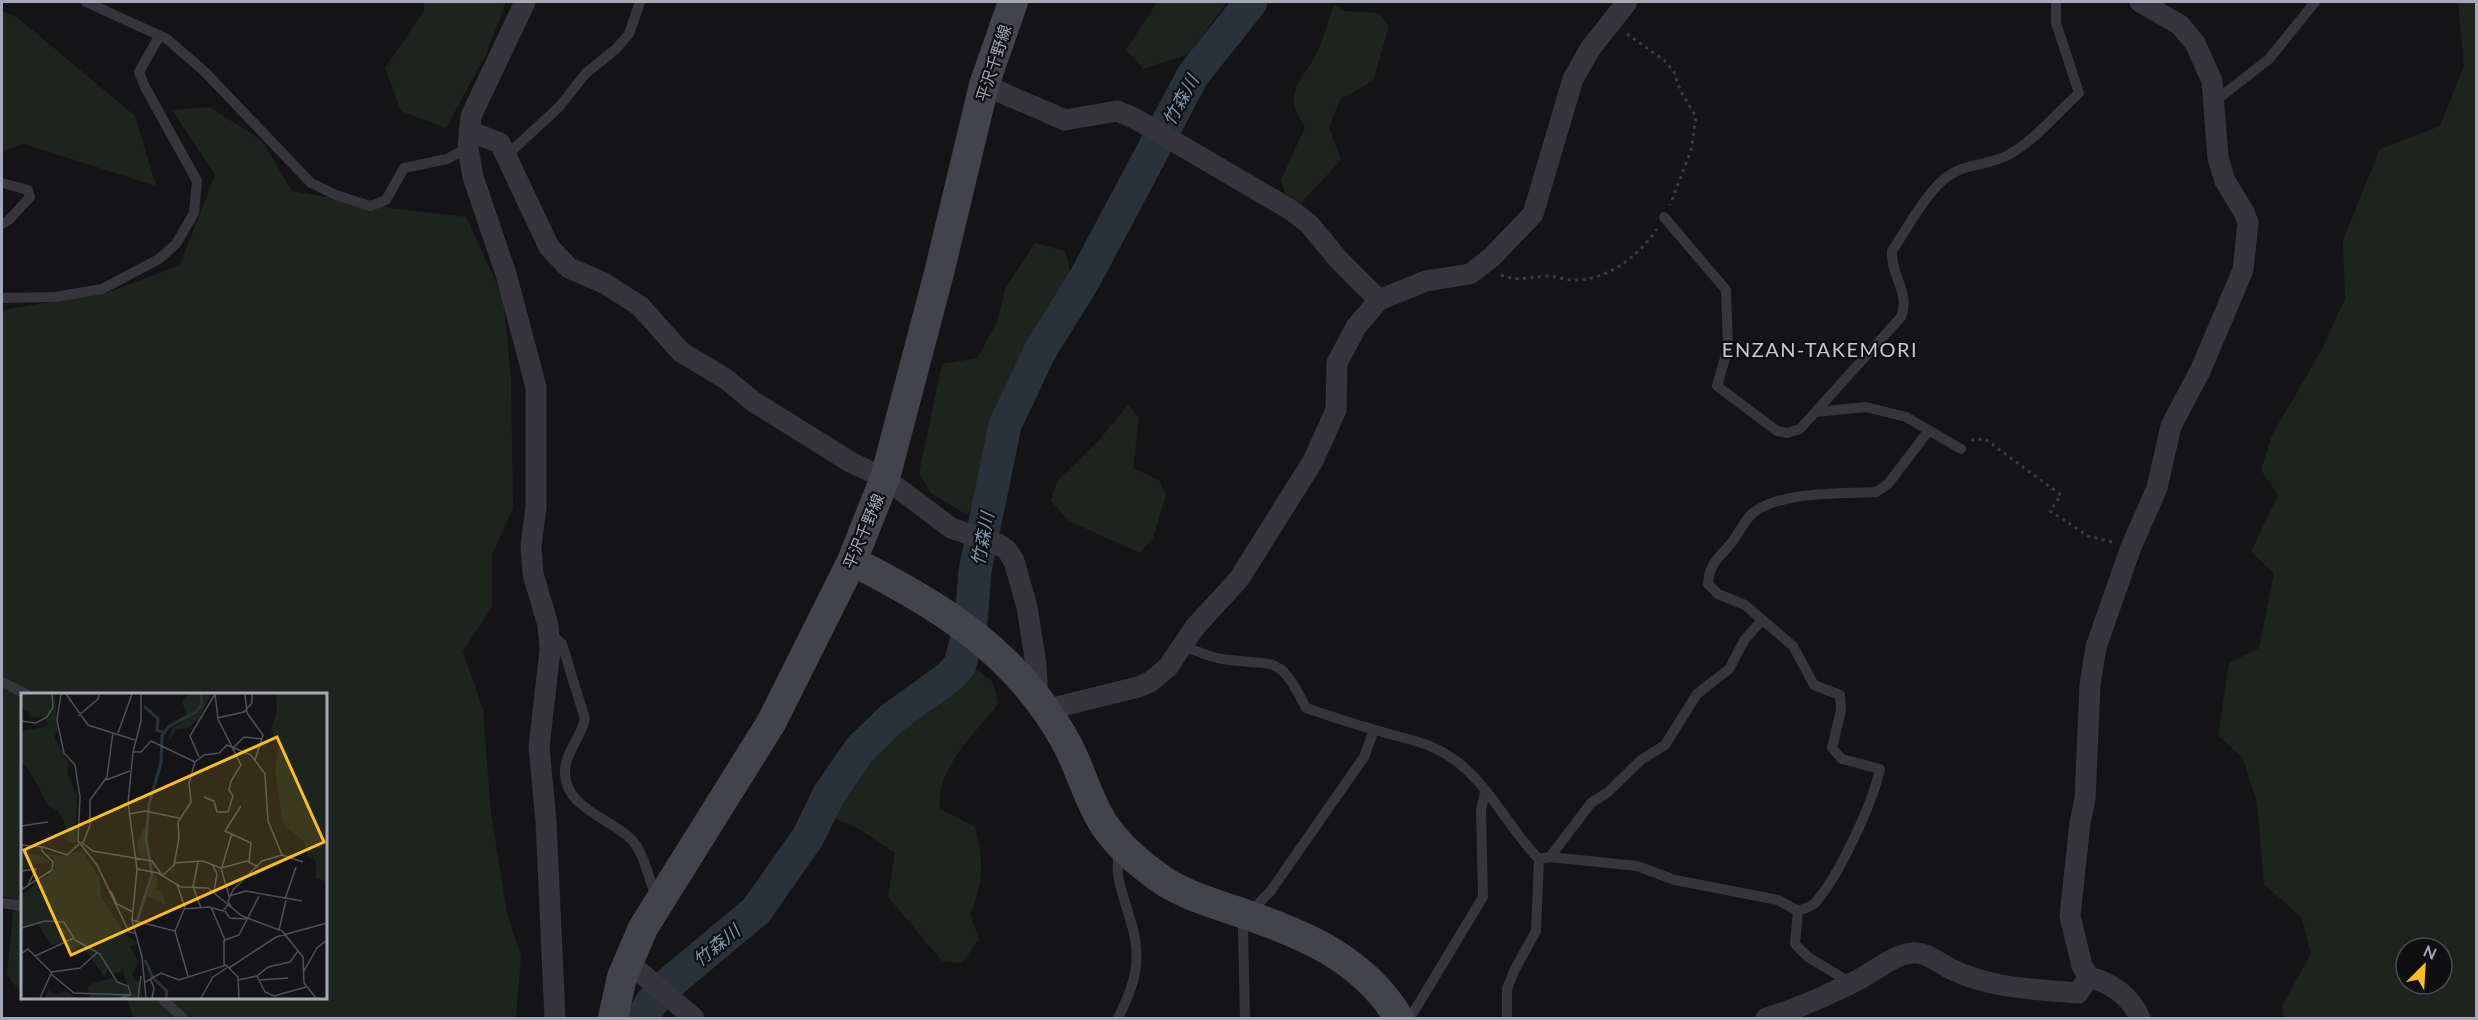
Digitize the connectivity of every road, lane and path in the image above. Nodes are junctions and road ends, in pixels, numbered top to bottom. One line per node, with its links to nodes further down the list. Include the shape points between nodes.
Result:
1 (86, 2): 10 (lane)
2 (525, 2): 13 (street, via 471,116)
3 (640, 2): 14 (lane, via 629,34 616,49 586,73 559,107)
4 (1013, 2): 11 (main road, 平沢千野線)
5 (1627, 2): 9 (street)
6 (2056, 2): 21 (lane, via 2056,23 2079,93 2013,153 1955,170 1941,182 1892,251 1890,264 1905,307 1901,317)
7 (2140, 2): 12 (street, via 2180,25 2195,43 2212,81)
8 (2315, 2): 12 (lane, via 2269,59)
9 (1610, 21): 16 (path, via 1665,61 1696,117 1690,150); 18 (street, via 1573,79 1533,214)
10 (160, 35): 13 (lane, via 205,72 303,177 363,205 386,200 404,168 447,159); 19 (lane, via 140,72 197,181 194,213 176,244 159,259 102,289 55,297)
11 (984, 84): 20 (street, via 1065,120 1117,111 1134,118 1310,224); 24 (main road, 平沢千野線)
12 (2215, 101): 25 (street, via 2218,158 2225,182 2248,223 2243,270 2201,369 2170,426 2157,488)
13 (469, 139): 14 (street, via 500,143); 28 (street, via 473,177 506,274 536,387 536,507 531,546 533,574)
14 (506, 156): 24 (street, via 549,247 559,260 640,306 681,352 726,379 754,402 852,463)
15 (2, 183): 17 (lane, via 28,190 30,197)
16 (1664, 217): 18 (path, via 1648,239 1607,274 1577,280 1544,276 1524,281); 21 (lane, via 1725,290 1728,348 1717,386 1777,431 1800,429)
17 (2, 224)
18 (1479, 267): 20 (street, via 1470,274 1426,280)
19 (2, 298)
20 (1379, 300): 29 (street, via 1356,327 1340,355 1335,375 1336,410 1313,462 1239,579)
21 (1816, 412): 22 (lane, via 1866,407 1906,417)
22 (1929, 430): 23 (lane); 27 (lane, via 1888,484 1876,492 1788,499 1755,512 1743,524 1714,561 1708,584 1718,594 1745,605)
23 (1960, 449): 25 (path, via 1974,438 1985,439 2061,495 2050,511 2088,536)
24 (885, 478): 26 (main road, 平沢千野線); 32 (street, via 951,528 1007,550 1027,607)
25 (2131, 547): 43 (street, via 2096,647 2090,685 2085,799 2070,916)
26 (852, 561): 32 (main road, via 946,613 987,643); 37 (main road, 平沢千野線, via 771,723 716,816)
27 (1762, 620): 36 (lane, via 1729,669 1697,694 1665,745 1641,759 1591,803); 40 (lane, via 1793,646 1814,685 1840,695 1841,710 1832,748 1842,759 1880,769 1850,846 1814,905)
28 (549, 631): 37 (lane, via 562,644 585,719 567,759 566,780 582,806 634,842 654,891); 48 (street, via 539,747)
29 (1182, 646): 32 (street, via 1168,667 1150,682); 33 (lane, via 1221,659 1276,664 1290,676 1306,708)
30 (2, 682): 31 (lane)
31 (24, 693)
32 (1041, 705): 35 (main road, via 1067,745 1106,826)
33 (1374, 730): 34 (lane, via 1421,740 1461,764); 41 (lane, via 1364,757 1270,892)
34 (1485, 792): 36 (lane, via 1521,841); 53 (lane, via 1481,810 1483,897)
35 (1121, 843): 41 (main road, via 1151,872 1176,888); 50 (lane, via 1115,865 1136,948 1132,989)
36 (1545, 858): 40 (lane, via 1636,866 1675,880 1778,900); 54 (lane, via 1536,931 1507,989)
37 (662, 895): 42 (main road, 平沢千野線)
38 (2, 903): 39 (lane)
39 (21, 906)
40 (1798, 911): 44 (lane, via 1795,944 1808,957)
41 (1247, 915): 51 (lane, via 1243,929); 52 (main road, via 1294,932 1340,956 1366,976)
42 (627, 961): 46 (street); 49 (main road, 平沢千野線)
43 (2088, 977): 44 (street, via 2078,993 2006,987 1974,979 1915,953 1901,955); 56 (street, via 2109,982 2135,1006)
44 (1851, 983): 55 (street, via 1796,1010)
45 (162, 999): 47 (lane)
46 (690, 1015)
47 (183, 1018)
48 (555, 1018)
49 (614, 1018)
50 (1118, 1018)
51 (1245, 1018)
52 (1399, 1018)
53 (1410, 1018)
54 (1507, 1018)
55 (1766, 1018)
56 (2140, 1018)

